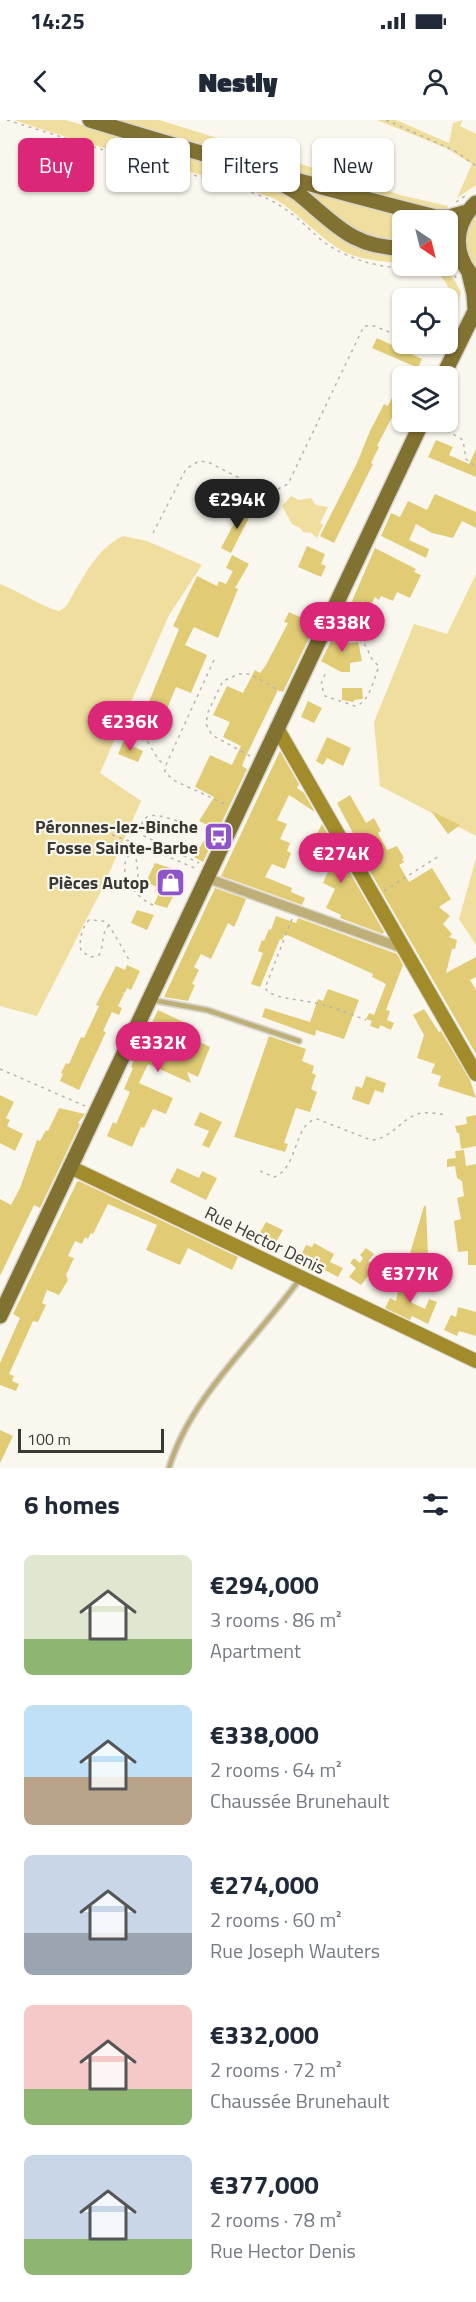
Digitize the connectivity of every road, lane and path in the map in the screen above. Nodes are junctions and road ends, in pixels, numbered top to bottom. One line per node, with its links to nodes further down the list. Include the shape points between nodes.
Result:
1 (7, 120): 12 (path, via 257,195 278,203 320,239 356,260)
2 (90, 120): 4 (main road)
3 (386, 120): 5 (path, via 455,151)
4 (202, 154)
5 (476, 166)
6 (300, 180): 8 (main road, via 436,217 449,217)
7 (295, 192): 10 (main road, via 353,238)
8 (472, 207): 9 (main road)
9 (458, 234)
10 (392, 248)
11 (458, 257): 13 (main road)
12 (392, 266)
13 (472, 276): 14 (main road)
14 (476, 309): 17 (main road)
15 (392, 333): 22 (path, via 364,326 288,484 278,489 259,488 199,461 186,469)
16 (440, 354): 17 (path)
17 (452, 359): 18 (main road)
18 (448, 366)
19 (417, 432): 23 (main road)
20 (451, 432): 21 (path, via 463,440 466,459)
21 (476, 468)
22 (153, 533)
23 (335, 606): 25 (path, via 347,618 350,635 362,642 370,660 379,666 360,706 325,696 321,684); 26 (main road)
24 (214, 660): 30 (path)
25 (325, 674)
26 (292, 697): 28 (main road); 29 (path, via 250,674 239,674 223,681 208,712 206,724 212,735)
27 (136, 722): 30 (path)
28 (277, 728): 29 (main road); 39 (street)
29 (262, 762): 31 (main road)
30 (165, 767): 31 (path, via 173,780)
31 (239, 810): 37 (main road)
32 (91, 827): 34 (path)
33 (198, 829): 37 (path, via 156,815 144,819 140,830)
34 (138, 844): 35 (path); 37 (path)
35 (134, 850): 38 (path); 38 (path, via 125,862 125,874)
36 (439, 856): 39 (path)
37 (209, 873): 41 (street); 45 (main road)
38 (139, 895): 40 (path)
39 (374, 897): 43 (street)
40 (153, 905)
41 (295, 909): 43 (street); 46 (path, via 265,988 274,995 330,1006)
42 (109, 926): 42 (path, via 99,920 89,920 85,925 80,941 86,956 99,955 102,936); 44 (path)
43 (402, 948): 49 (street)
44 (131, 963)
45 (149, 999): 47 (lane, via 207,1010); 50 (main road)
46 (366, 1020)
47 (299, 1041)
48 (0, 1069): 50 (path)
49 (476, 1074)
50 (97, 1111): 52 (main road)
51 (447, 1115): 53 (path, via 420,1113 379,1140 311,1120 281,1174 274,1177)
52 (70, 1167): 54 (street, Rue Hector Denis); 55 (main road)
53 (260, 1171)
54 (300, 1278): 56 (street, Rue Hector Denis); 57 (lane, via 207,1395 175,1448)
55 (0, 1316)
56 (476, 1360)
57 (169, 1468)

